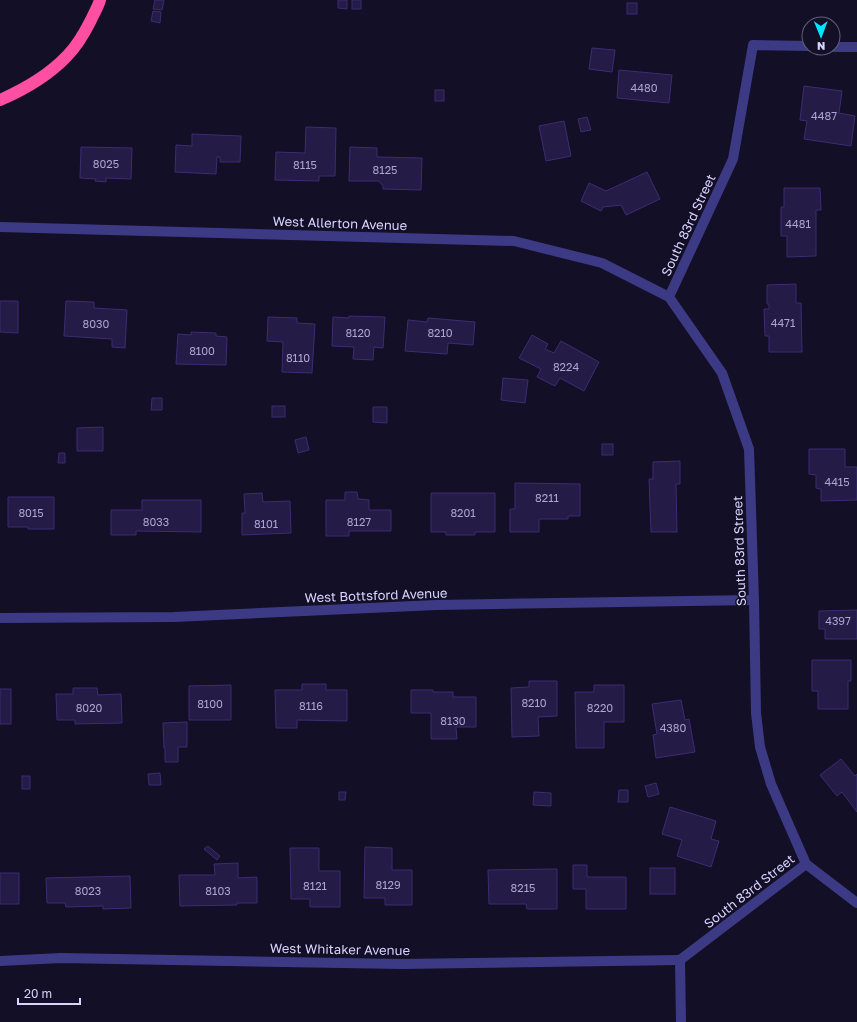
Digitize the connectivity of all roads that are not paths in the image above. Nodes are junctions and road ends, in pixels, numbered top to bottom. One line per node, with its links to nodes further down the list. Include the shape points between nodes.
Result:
1 (100, 0): 5 (highway, via 88,25 67,56 50,71 15,94)
2 (801, 46): 7 (street, South 83rd Street, via 753,45 733,159)
3 (841, 47): 4 (street)
4 (857, 47)
5 (0, 100)
6 (0, 227): 7 (street, West Allerton Avenue, via 514,241 602,263)
7 (669, 297): 8 (street, South 83rd Street, via 722,373 750,449)
8 (754, 600): 9 (street, West Bottsford Avenue, via 436,605 174,617); 10 (street, South 83rd Street, via 756,714 760,747 771,784)
9 (0, 618)
10 (806, 864): 11 (street); 12 (street, South 83rd Street)
11 (857, 903)
12 (680, 960): 13 (street, West Whitaker Avenue, via 401,964 61,958); 14 (street)
13 (0, 961)
14 (681, 1022)

